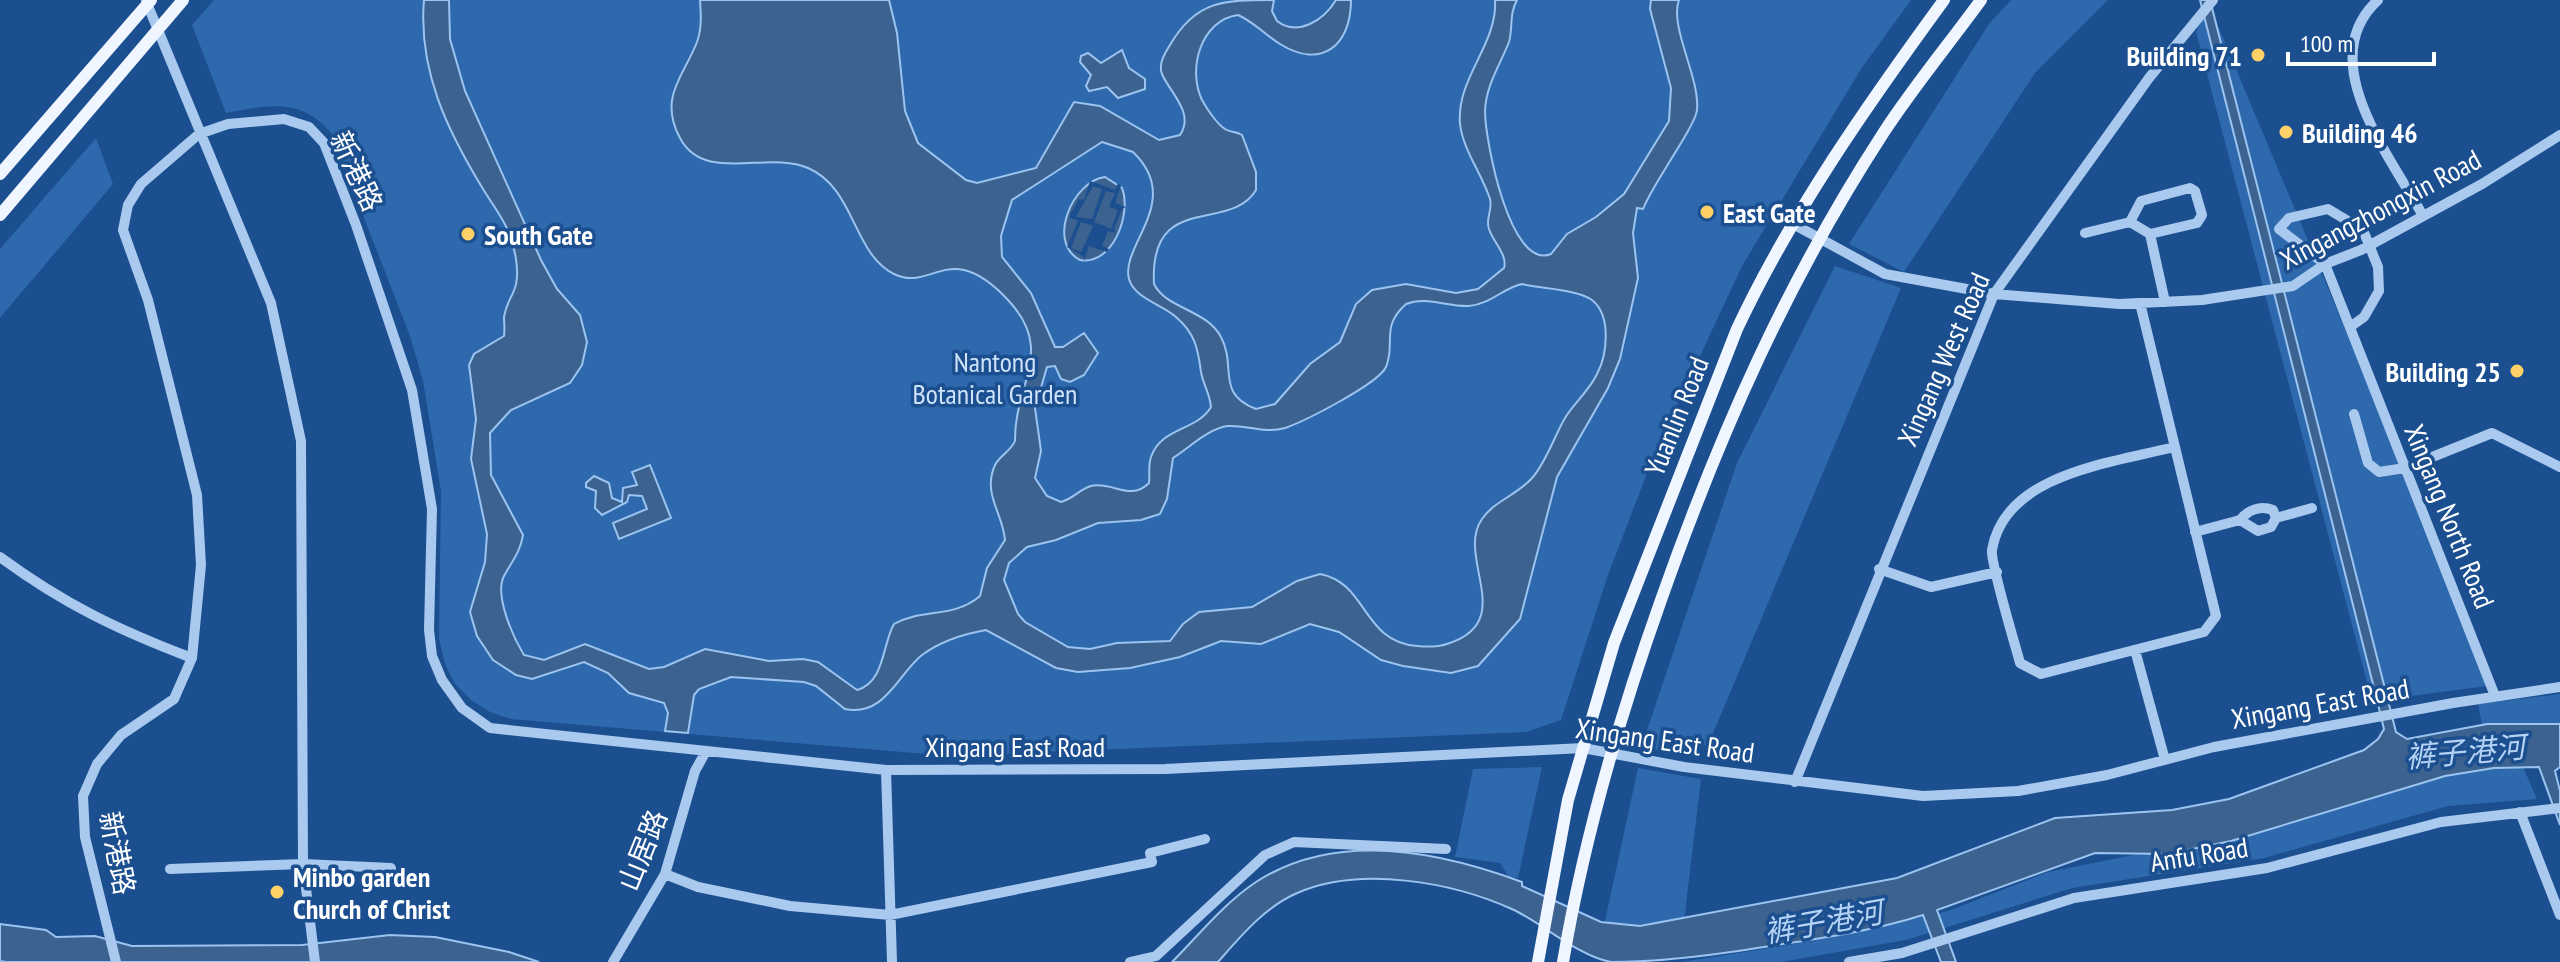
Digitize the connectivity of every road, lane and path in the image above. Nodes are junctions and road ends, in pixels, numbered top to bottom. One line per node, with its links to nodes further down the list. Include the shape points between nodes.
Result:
1 (183, 0): 7 (main road)
2 (1944, 0): 14 (main road, Yuanlin Road, via 1859,117)
3 (1981, 0): 17 (main road, Yuanlin Road, via 1885,130)
4 (2213, 0): 20 (street, Xingang West Road, via 2149,78)
5 (2378, 0): 12 (street, via 2353,38 2350,66 2360,102)
6 (148, 1): 7 (street); 10 (main road)
7 (158, 29): 8 (street); 11 (main road)
8 (199, 134): 36 (street, 新港路, via 141,184 128,205 123,230 148,300 197,495 201,565); 40 (street, 新港路, via 228,124 284,119 309,127 324,143 412,390 432,509 432,656 462,708 490,728); 49 (street, via 271,303 301,441)
9 (2560, 135): 12 (street, Xingangzhongxin Road)
10 (0, 174)
11 (0, 215)
12 (2423, 216): 18 (street, Xingangzhongxin Road)
13 (2130, 222): 15 (street); 16 (street); 16 (street, via 2141,201 2195,191 2202,215 2197,223)
14 (1795, 225): 17 (street, Xingangzhongxin Road); 39 (main road, Yuanlin Road, via 1737,329 1614,643)
15 (2085, 233)
16 (2150, 234): 21 (street)
17 (1820, 238): 20 (street, Xingangzhongxin Road, via 1885,274); 41 (main road, Yuanlin Road, via 1753,366 1706,473)
18 (2370, 245): 19 (street, Xingangzhongxin Road); 19 (street, via 2363,230 2328,209 2289,218 2279,229); 23 (street, via 2379,291 2364,317)
19 (2325, 264): 21 (street, Xingangzhongxin Road, via 2293,286 2269,292); 23 (street, Xingang North Road)
20 (1994, 294): 22 (street, Xingangzhongxin Road); 33 (street, Xingang West Road)
21 (2165, 302): 22 (street, Xingangzhongxin Road)
22 (2140, 303): 25 (street)
23 (2350, 327): 27 (street, Xingang North Road)
24 (2354, 414): 27 (street, via 2368,463 2379,472)
25 (2174, 447): 31 (street); 34 (street, via 2029,490 2005,520 1992,551)
26 (2560, 467): 27 (street, via 2492,433)
27 (2405, 468): 38 (street, Xingang North Road)
28 (2312, 508): 29 (street)
29 (2276, 518): 30 (street, via 2271,527 2258,531); 30 (street, via 2266,507 2248,511)
30 (2240, 520): 31 (street)
31 (2195, 532): 35 (street, via 2216,616 2204,632)
32 (0, 557): 36 (street, via 52,595 116,629)
33 (1879, 569): 34 (street, via 1931,587); 44 (street, Xingang West Road)
34 (1997, 572): 35 (street, via 2020,663 2041,674)
35 (2135, 650): 42 (street)
36 (192, 658): 56 (street, 新港路, via 174,699 121,735 97,764 83,796 85,837)
37 (2560, 687): 38 (street, Xingang East Road)
38 (2495, 696): 42 (street, Xingang East Road)
39 (1583, 748): 41 (street, Xingang East Road); 43 (street, Xingang East Road, via 1165,769); 61 (main road, Yuanlin Road)
40 (705, 753): 43 (street, Xingang East Road); 52 (street, 山居路)
41 (1609, 753): 44 (street, Xingang East Road); 62 (main road, Yuanlin Road)
42 (2165, 760): 44 (street, Xingang East Road, via 2018,791 1923,796)
43 (886, 770): 53 (street)
44 (1795, 782)
45 (2556, 809): 46 (street, Anfu Road)
46 (2520, 812): 54 (street); 55 (street, Anfu Road, via 2441,822 2267,868 2074,898 1931,943)
47 (1205, 839): 53 (street, via 1150,853 1152,862)
48 (1446, 849): 60 (street, via 1294,842 1265,855 1156,956)
49 (303, 864): 50 (street); 51 (street); 57 (street)
50 (391, 868)
51 (170, 869)
52 (665, 874): 53 (street, via 698,887 790,906); 58 (street, 山居路)
53 (890, 915): 59 (street)
54 (2560, 915)
55 (1904, 958): 63 (street, Anfu Road)
56 (116, 962)
57 (315, 962)
58 (613, 962)
59 (892, 962)
60 (1130, 962)
61 (1538, 962)
62 (1563, 962)
63 (1849, 962)

